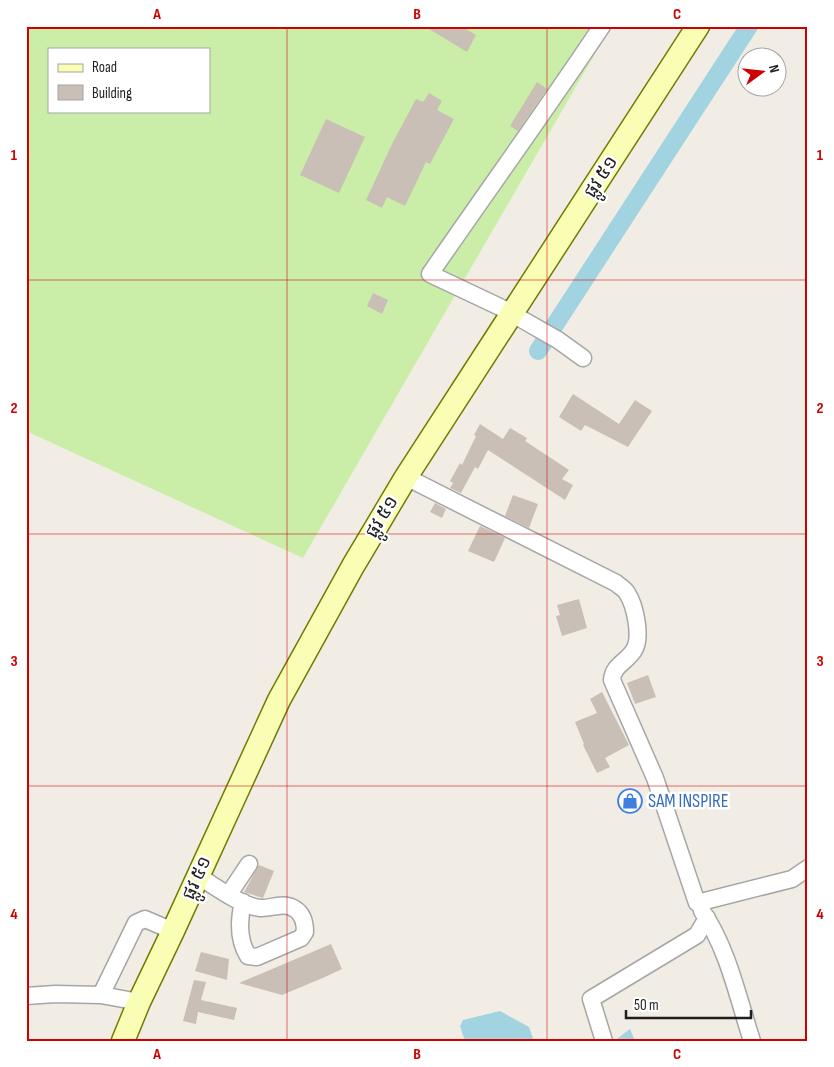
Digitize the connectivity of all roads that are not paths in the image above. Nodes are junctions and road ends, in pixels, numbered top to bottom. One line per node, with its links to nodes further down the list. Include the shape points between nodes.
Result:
1 (602, 26): 3 (street, via 430,274)
2 (698, 26): 3 (main road, ផ្លូវ ៥១)
3 (507, 311): 4 (street); 5 (main road, ផ្លូវ ៥១)
4 (583, 358)
5 (406, 478): 8 (main road, ផ្លូវ ៥១, via 352,566 279,700); 9 (street, via 616,583 627,593 637,619 637,639 635,648 614,670 612,680 655,778)
6 (249, 864): 8 (street, via 236,898)
7 (808, 869): 9 (street, via 792,879)
8 (198, 876): 11 (main road, ផ្លូវ ៥១)
9 (697, 903): 10 (street)
10 (707, 918): 15 (street, via 696,935 591,999); 16 (street, via 716,935)
11 (159, 925): 13 (main road, ផ្លូវ ៥១); 13 (street, via 136,922 133,927)
12 (26, 996): 13 (street, via 55,994)
13 (117, 998): 14 (main road, ផ្លូវ ៥១)
14 (123, 1041)
15 (604, 1041)
16 (752, 1041)

